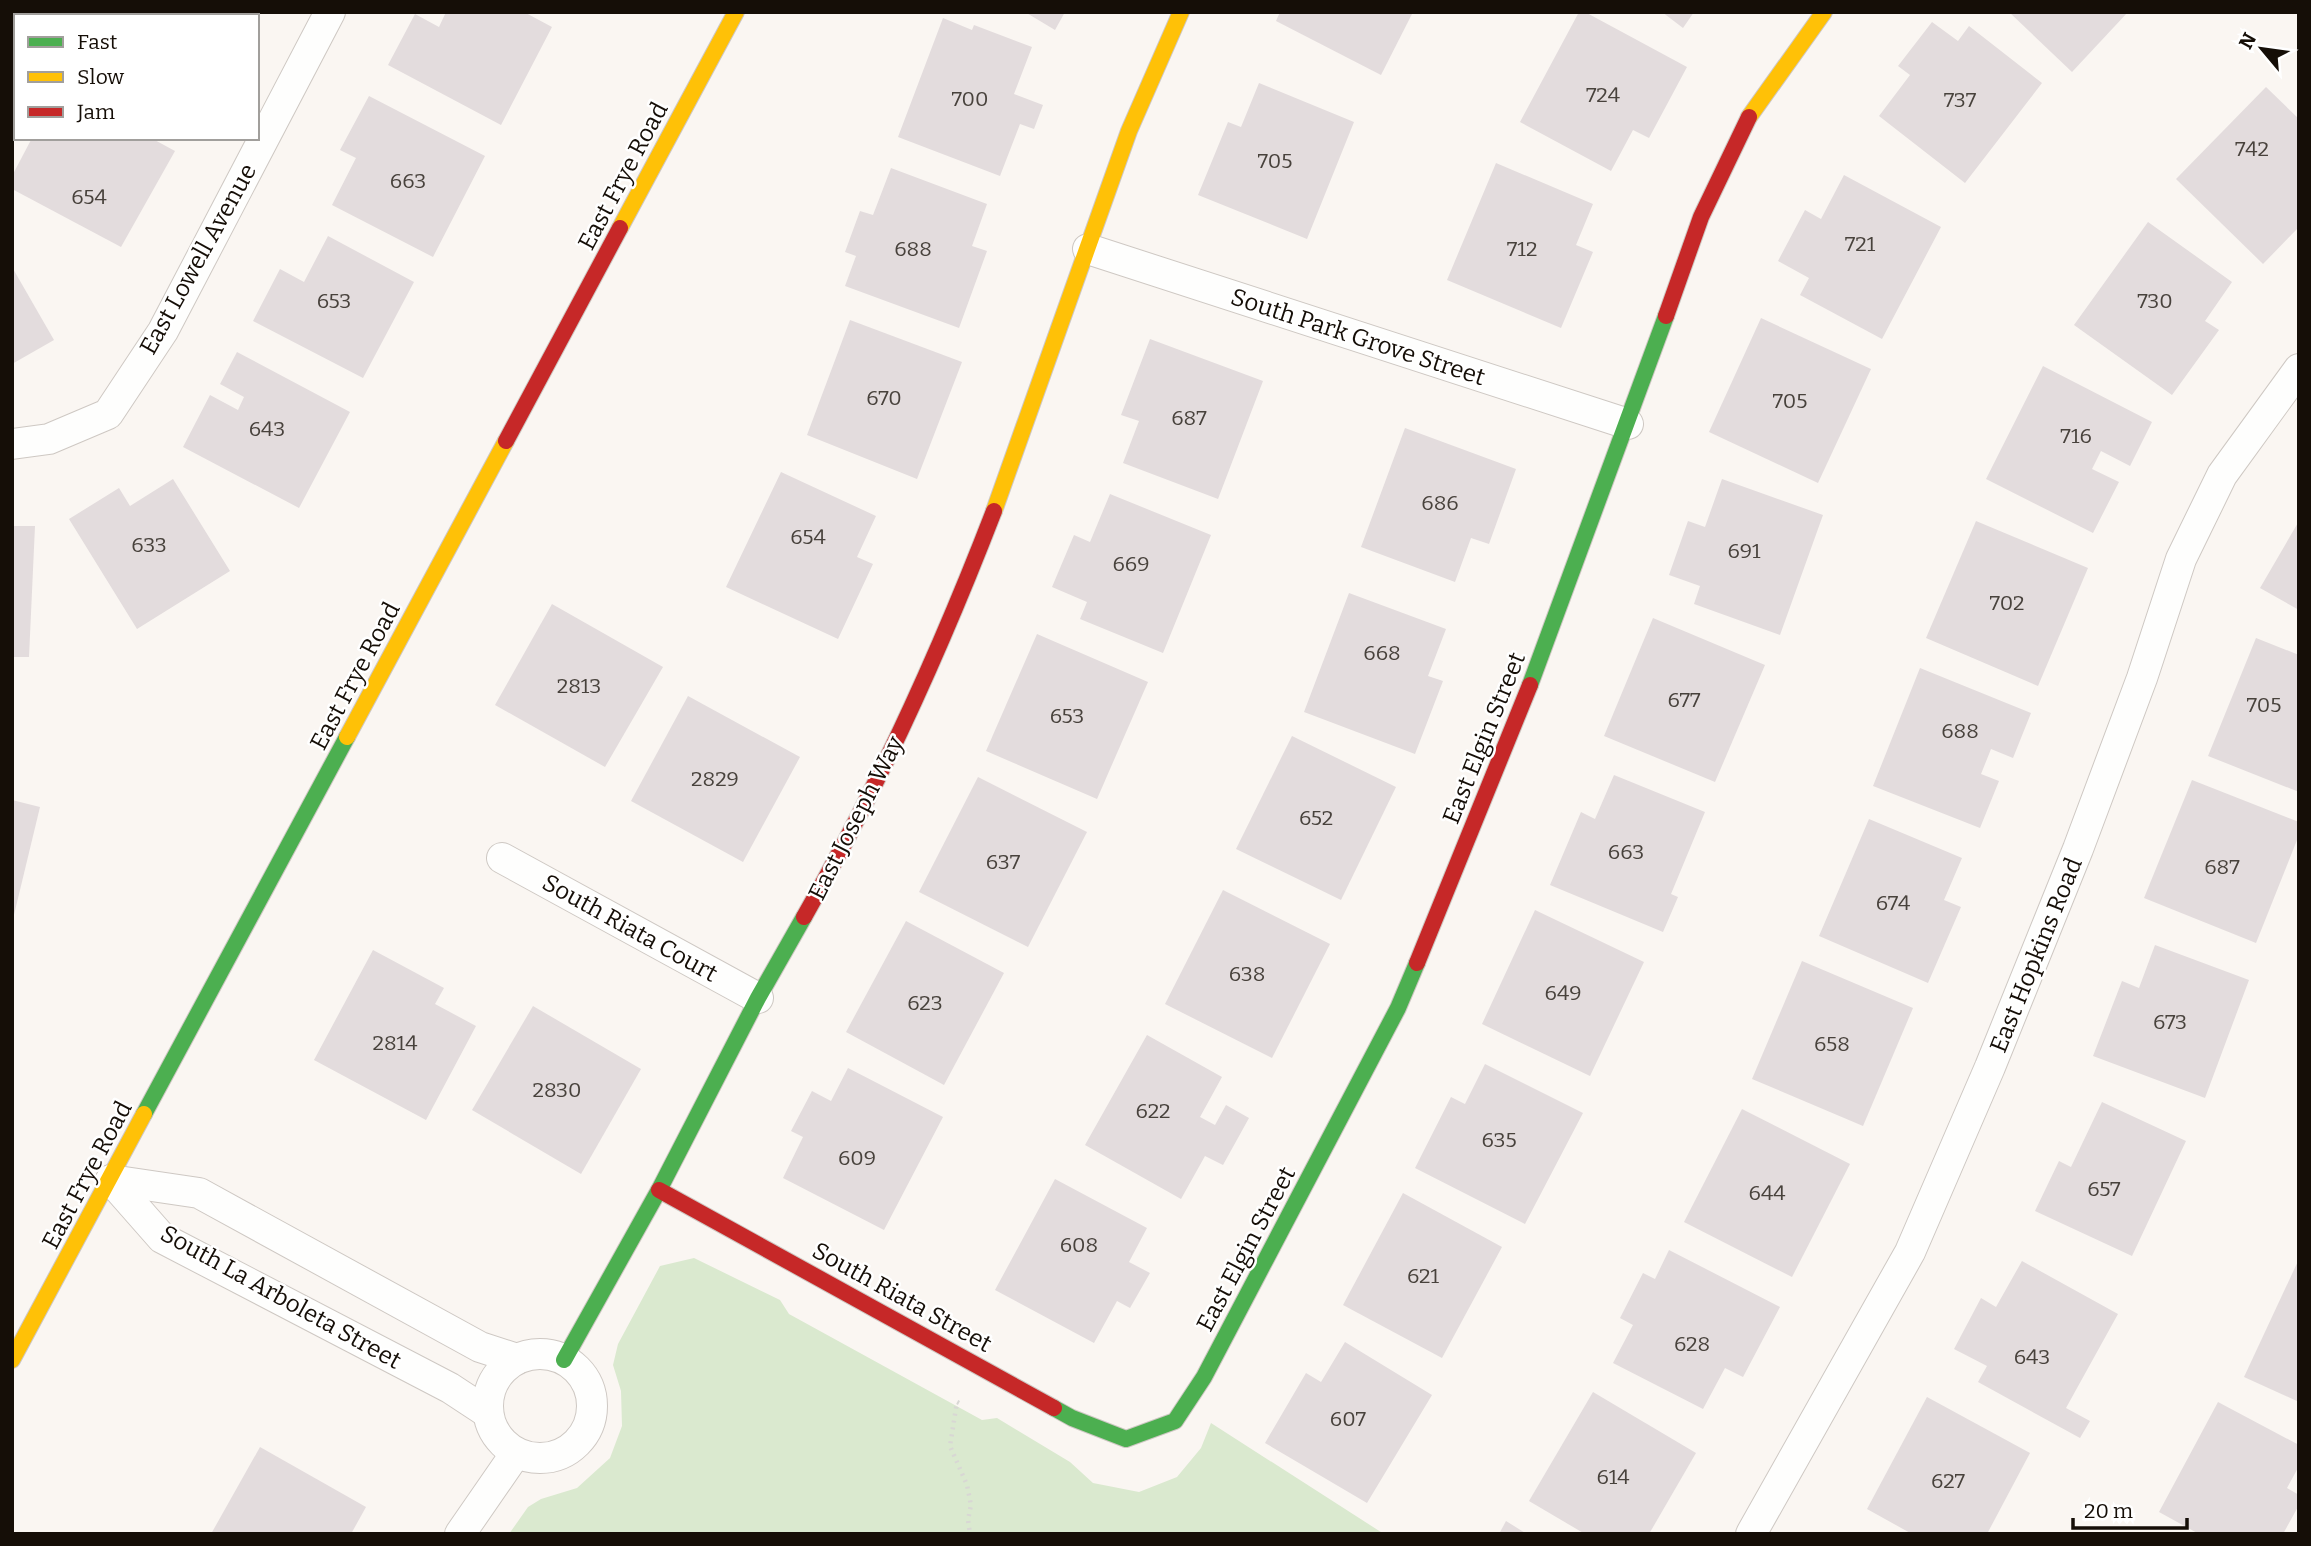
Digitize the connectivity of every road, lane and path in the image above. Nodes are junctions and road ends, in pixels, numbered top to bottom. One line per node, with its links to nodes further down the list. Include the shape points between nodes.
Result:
1 (330, 12): 8 (street, East Lowell Avenue, via 163,331 108,414 48,439)
2 (736, 12): 11 (street, East Frye Road)
3 (1181, 12): 5 (street, East Joseph Way, via 1129,131)
4 (1824, 12): 7 (street, East Elgin Street, via 1749,118 1701,217)
5 (1088, 249): 7 (street, South Park Grove Street); 10 (street, East Joseph Way, via 1009,473 913,708 852,835)
6 (2299, 369): 22 (street, East Hopkins Road, via 2222,475 2181,559 2078,849 1915,1240)
7 (1628, 424): 18 (street, East Elgin Street, via 1516,725 1398,1008 1205,1377 1175,1421)
8 (12, 444)
9 (502, 858): 10 (street, South Riata Court)
10 (758, 998): 12 (street, East Joseph Way)
11 (111, 1180): 13 (street, South La Arboleta Street, via 199,1193 480,1347); 14 (street, East Frye Road); 17 (street, South La Arboleta Street, via 162,1238 450,1388)
12 (659, 1190): 15 (street, East Joseph Way); 18 (street, South Riata Street, via 1072,1418)
13 (517, 1359): 15 (street, via 533,1354); 17 (street, via 495,1381)
14 (12, 1360)
15 (564, 1360): 19 (street, via 576,1368 591,1394 592,1409 583,1436 552,1456)
16 (968, 1408): 21 (path, via 957,1402 950,1446 967,1485)
17 (488, 1413): 19 (street, via 493,1430)
18 (1126, 1439)
19 (516, 1453): 20 (street)
20 (460, 1534)
21 (970, 1534)
22 (1751, 1534)

